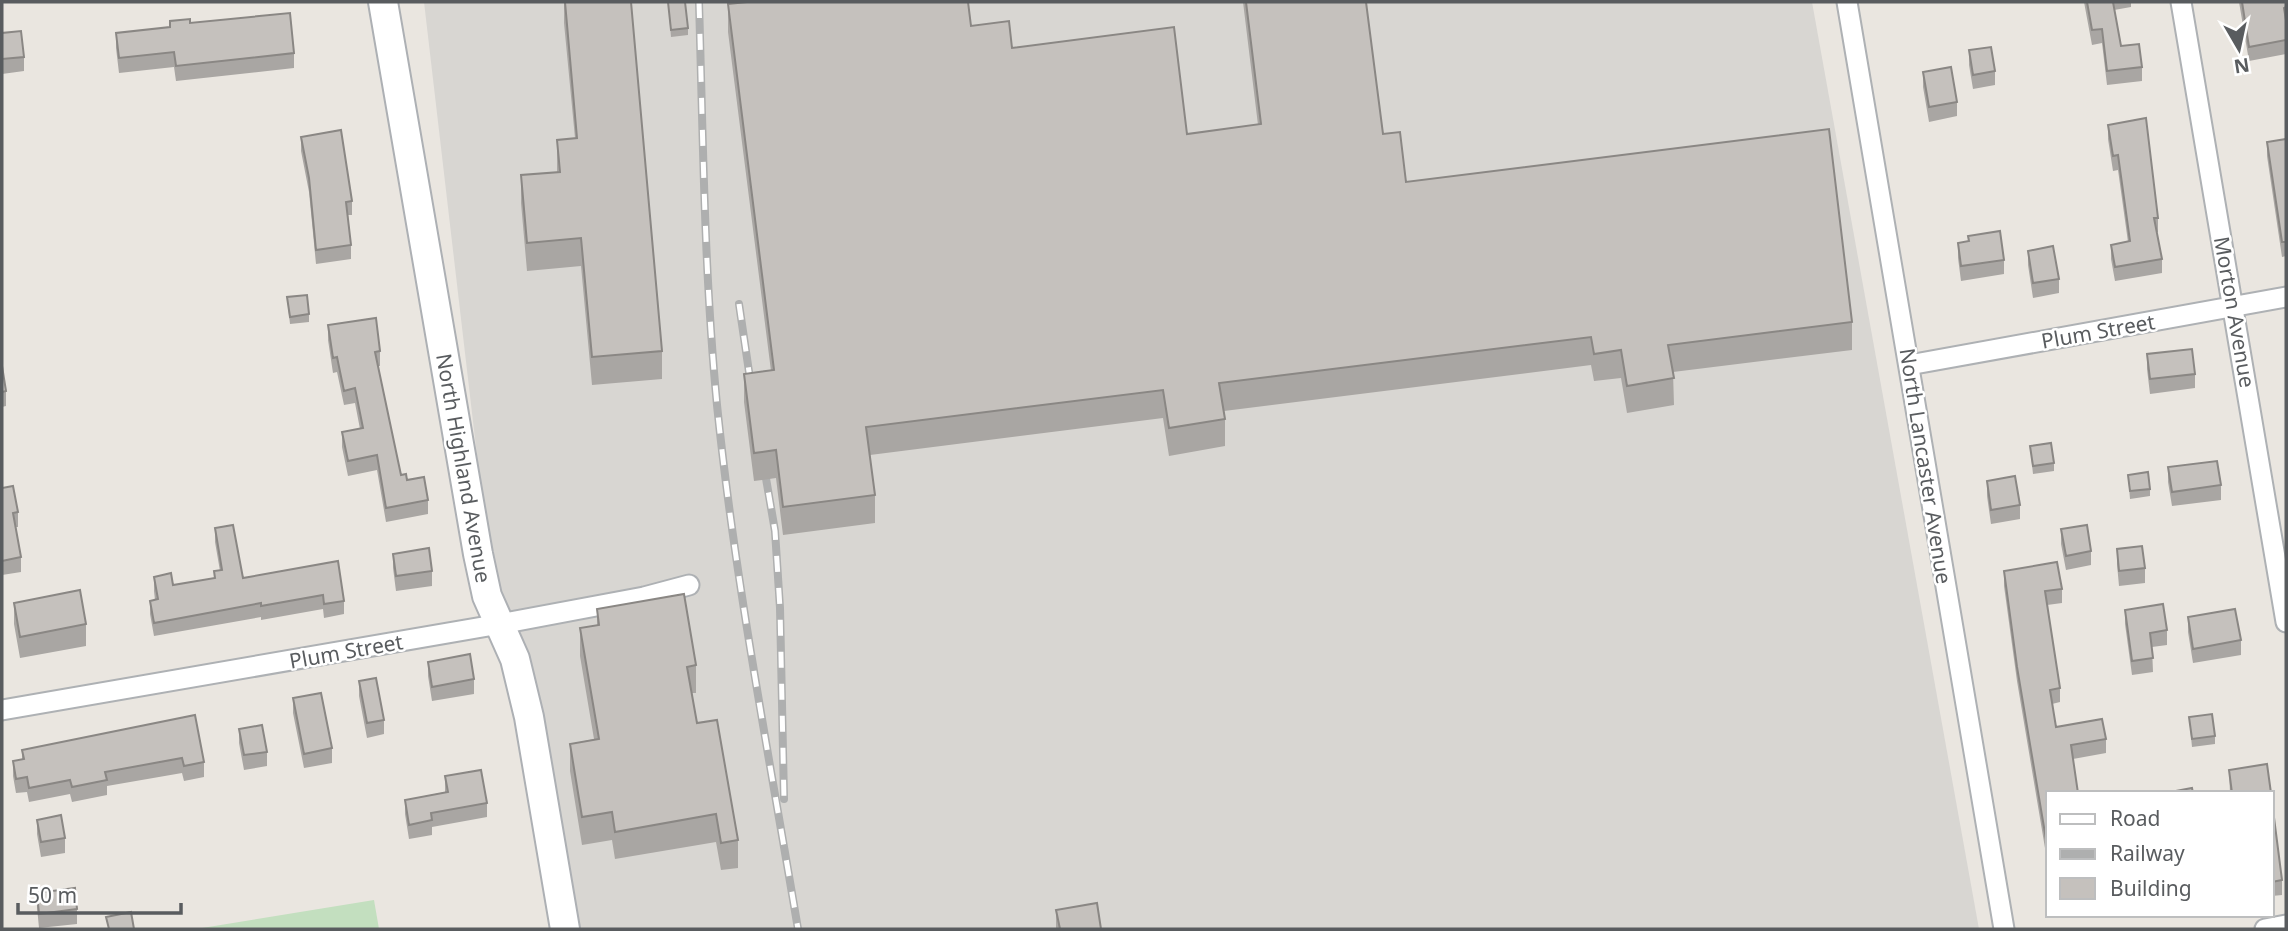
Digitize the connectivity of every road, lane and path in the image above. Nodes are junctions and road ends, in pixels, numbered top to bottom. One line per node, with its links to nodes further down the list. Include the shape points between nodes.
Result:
1 (383, 2): 9 (street, North Highland Avenue, via 478,554 487,596)
2 (1847, 2): 6 (street, North Lancaster Avenue)
3 (2181, 2): 5 (street, Morton Avenue)
4 (2286, 297): 5 (street, Plum Street)
5 (2234, 307): 6 (street, Plum Street); 8 (street, Morton Avenue)
6 (1909, 365): 13 (street, North Lancaster Avenue)
7 (689, 584): 9 (street, Plum Street)
8 (2286, 622)
9 (500, 624): 10 (street, Plum Street); 12 (street, North Highland Avenue, via 515,659 529,717)
10 (2, 709)
11 (2286, 925): 14 (street)
12 (565, 929)
13 (2004, 929)
14 (2265, 929)

